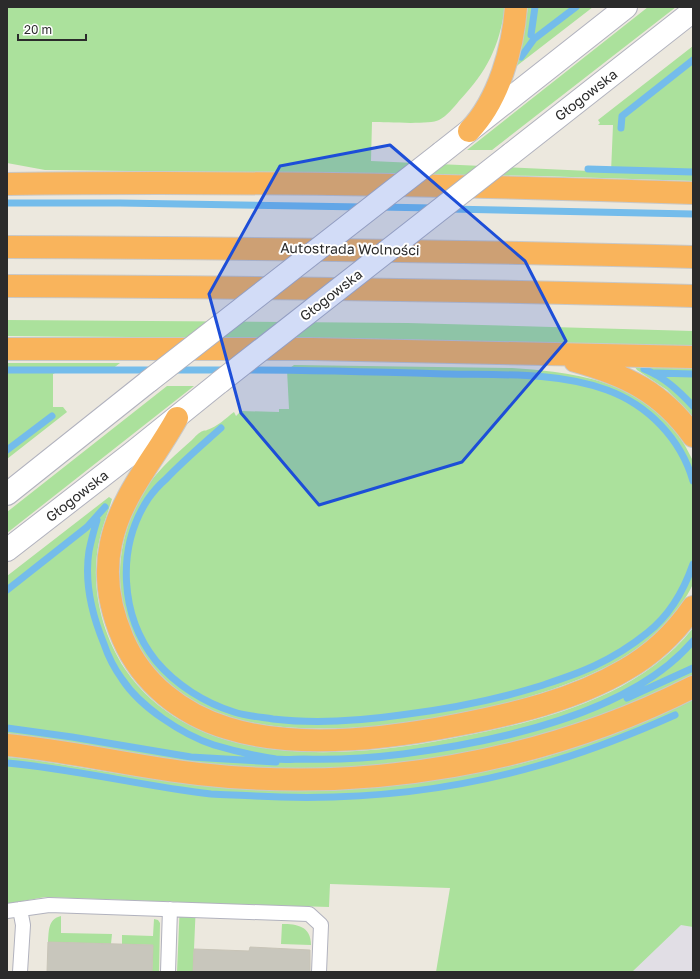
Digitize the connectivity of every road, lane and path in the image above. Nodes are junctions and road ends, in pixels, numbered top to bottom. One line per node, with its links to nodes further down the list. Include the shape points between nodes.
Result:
1 (516, 7): 4 (highway, via 511,43 499,80 482,114)
2 (626, 7): 4 (main road)
3 (693, 11): 16 (main road, Głogowska, bridge)
4 (469, 131): 18 (main road, bridge)
5 (7, 172): 6 (highway)
6 (66, 183): 7 (highway); 8 (highway, via 363,185)
7 (7, 184)
8 (693, 193)
9 (7, 247): 10 (highway, Autostrada Wolności, via 449,251)
10 (693, 257)
11 (7, 286): 12 (highway)
12 (693, 296)
13 (7, 349): 14 (highway, via 311,349)
14 (520, 353): 15 (highway); 17 (highway, via 563,358 589,365 638,385 668,407)
15 (693, 357)
16 (177, 418): 19 (main road, Głogowska); 20 (highway, via 126,499 117,521 107,568 110,598 117,627 129,653 145,676 180,706 210,723 245,733 313,740 373,738 487,719 571,695 625,670 663,643)
17 (693, 436)
18 (7, 494)
19 (7, 550)
20 (693, 607)
21 (693, 687): 22 (highway, via 624,718 546,745 463,765 389,775 312,780 245,778 199,774 56,751)
22 (7, 746)
23 (170, 909): 24 (lane, via 49,905); 26 (lane); 27 (lane, via 309,914 320,926)
24 (14, 910): 25 (lane, via 23,924)
25 (20, 972)
26 (168, 972)
27 (319, 972)

